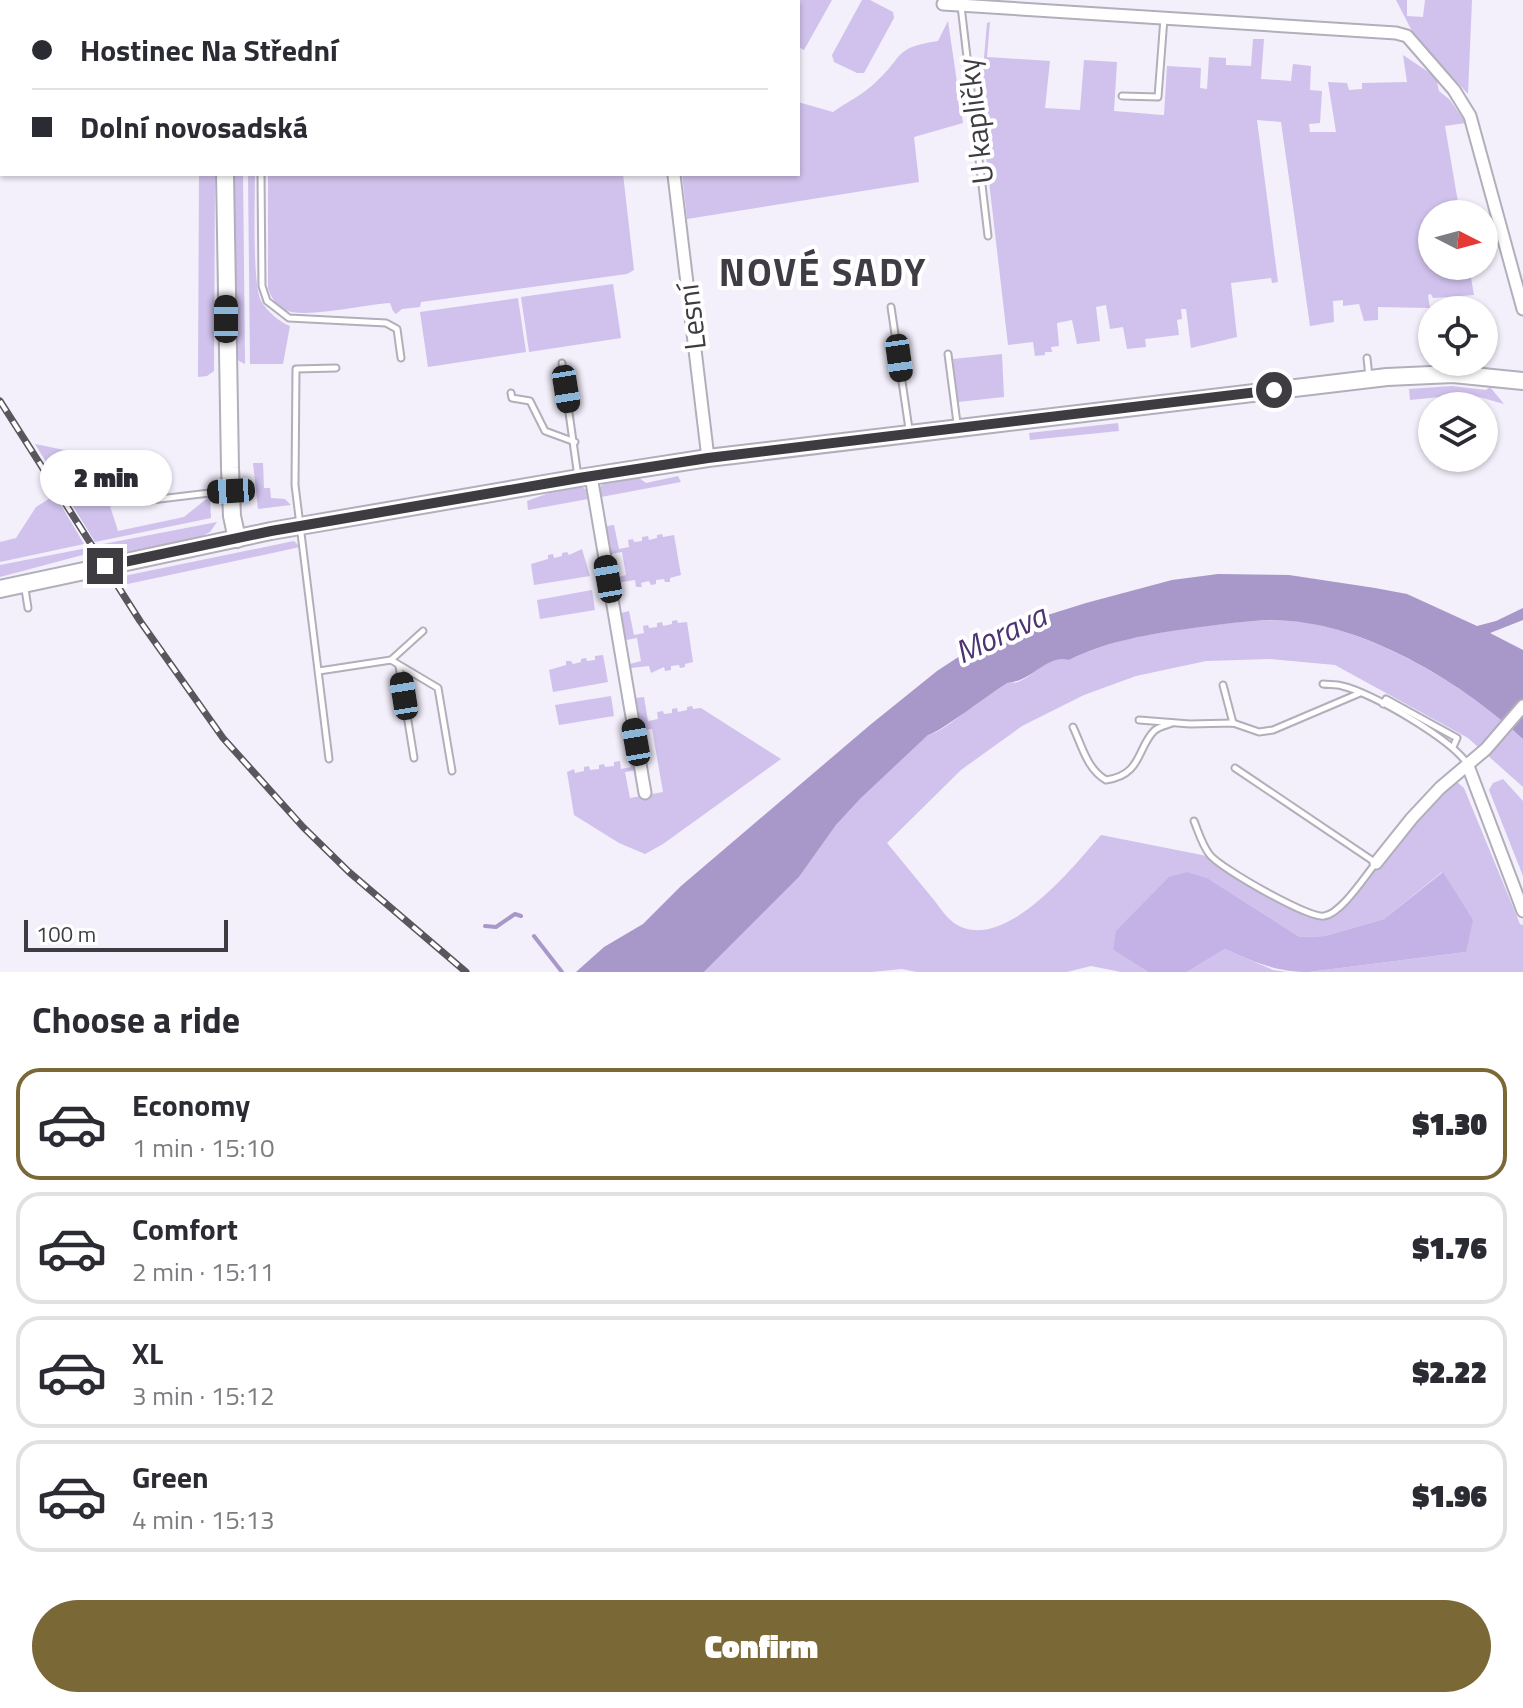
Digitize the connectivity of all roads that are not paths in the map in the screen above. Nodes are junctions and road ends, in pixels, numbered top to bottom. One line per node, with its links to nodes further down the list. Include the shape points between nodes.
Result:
1 (943, 4): 2 (street)
2 (960, 5): 3 (street); 8 (lane, U kapličky)
3 (1164, 18): 4 (lane, via 1158,97); 10 (street, via 1407,36 1470,116)
4 (1122, 96)
5 (225, 176): 25 (main road)
6 (261, 176): 12 (lane, via 262,286 267,301 289,318 386,323 397,329)
7 (674, 176): 23 (street, Lesní)
8 (988, 236)
9 (891, 307): 20 (lane)
10 (1523, 309)
11 (948, 354): 19 (lane)
12 (401, 358)
13 (1367, 358): 16 (lane)
14 (562, 363): 21 (lane)
15 (336, 368): 26 (lane, via 296,369 295,485)
16 (1369, 379): 17 (main road, via 1453,374); 19 (main road)
17 (1523, 381)
18 (511, 393): 21 (lane, via 515,400 530,401 545,431)
19 (958, 428): 20 (main road)
20 (910, 434): 23 (main road)
21 (575, 442): 24 (lane)
22 (116, 456): 25 (lane, via 132,499)
23 (708, 458): 24 (main road)
24 (585, 477): 26 (main road); 48 (street)
25 (231, 491): 27 (main road)
26 (301, 526): 27 (main road); 34 (lane)
27 (237, 539): 28 (main road)
28 (24, 584): 29 (main road); 30 (lane)
29 (0, 589)
30 (28, 608)
31 (423, 631): 32 (lane)
32 (391, 660): 33 (lane); 34 (lane)
33 (399, 665): 43 (lane); 47 (lane, via 438,688)
34 (319, 671): 44 (lane)
35 (1323, 684): 37 (lane)
36 (1223, 685): 41 (lane)
37 (1360, 693): 41 (lane, via 1273,730 1259,732); 45 (lane, via 1453,747)
38 (1523, 706): 45 (street)
39 (1139, 720): 40 (lane)
40 (1173, 723): 41 (lane); 42 (lane, via 1155,730 1138,761 1123,775 1106,780 1090,766)
41 (1233, 723)
42 (1073, 727)
43 (414, 758)
44 (329, 759)
45 (1468, 766): 50 (street, via 1440,788); 51 (street)
46 (1235, 768): 50 (lane)
47 (452, 771)
48 (645, 793)
49 (1194, 821): 50 (lane, via 1212,857 1315,917 1336,911)
50 (1376, 863)
51 (1523, 911)

